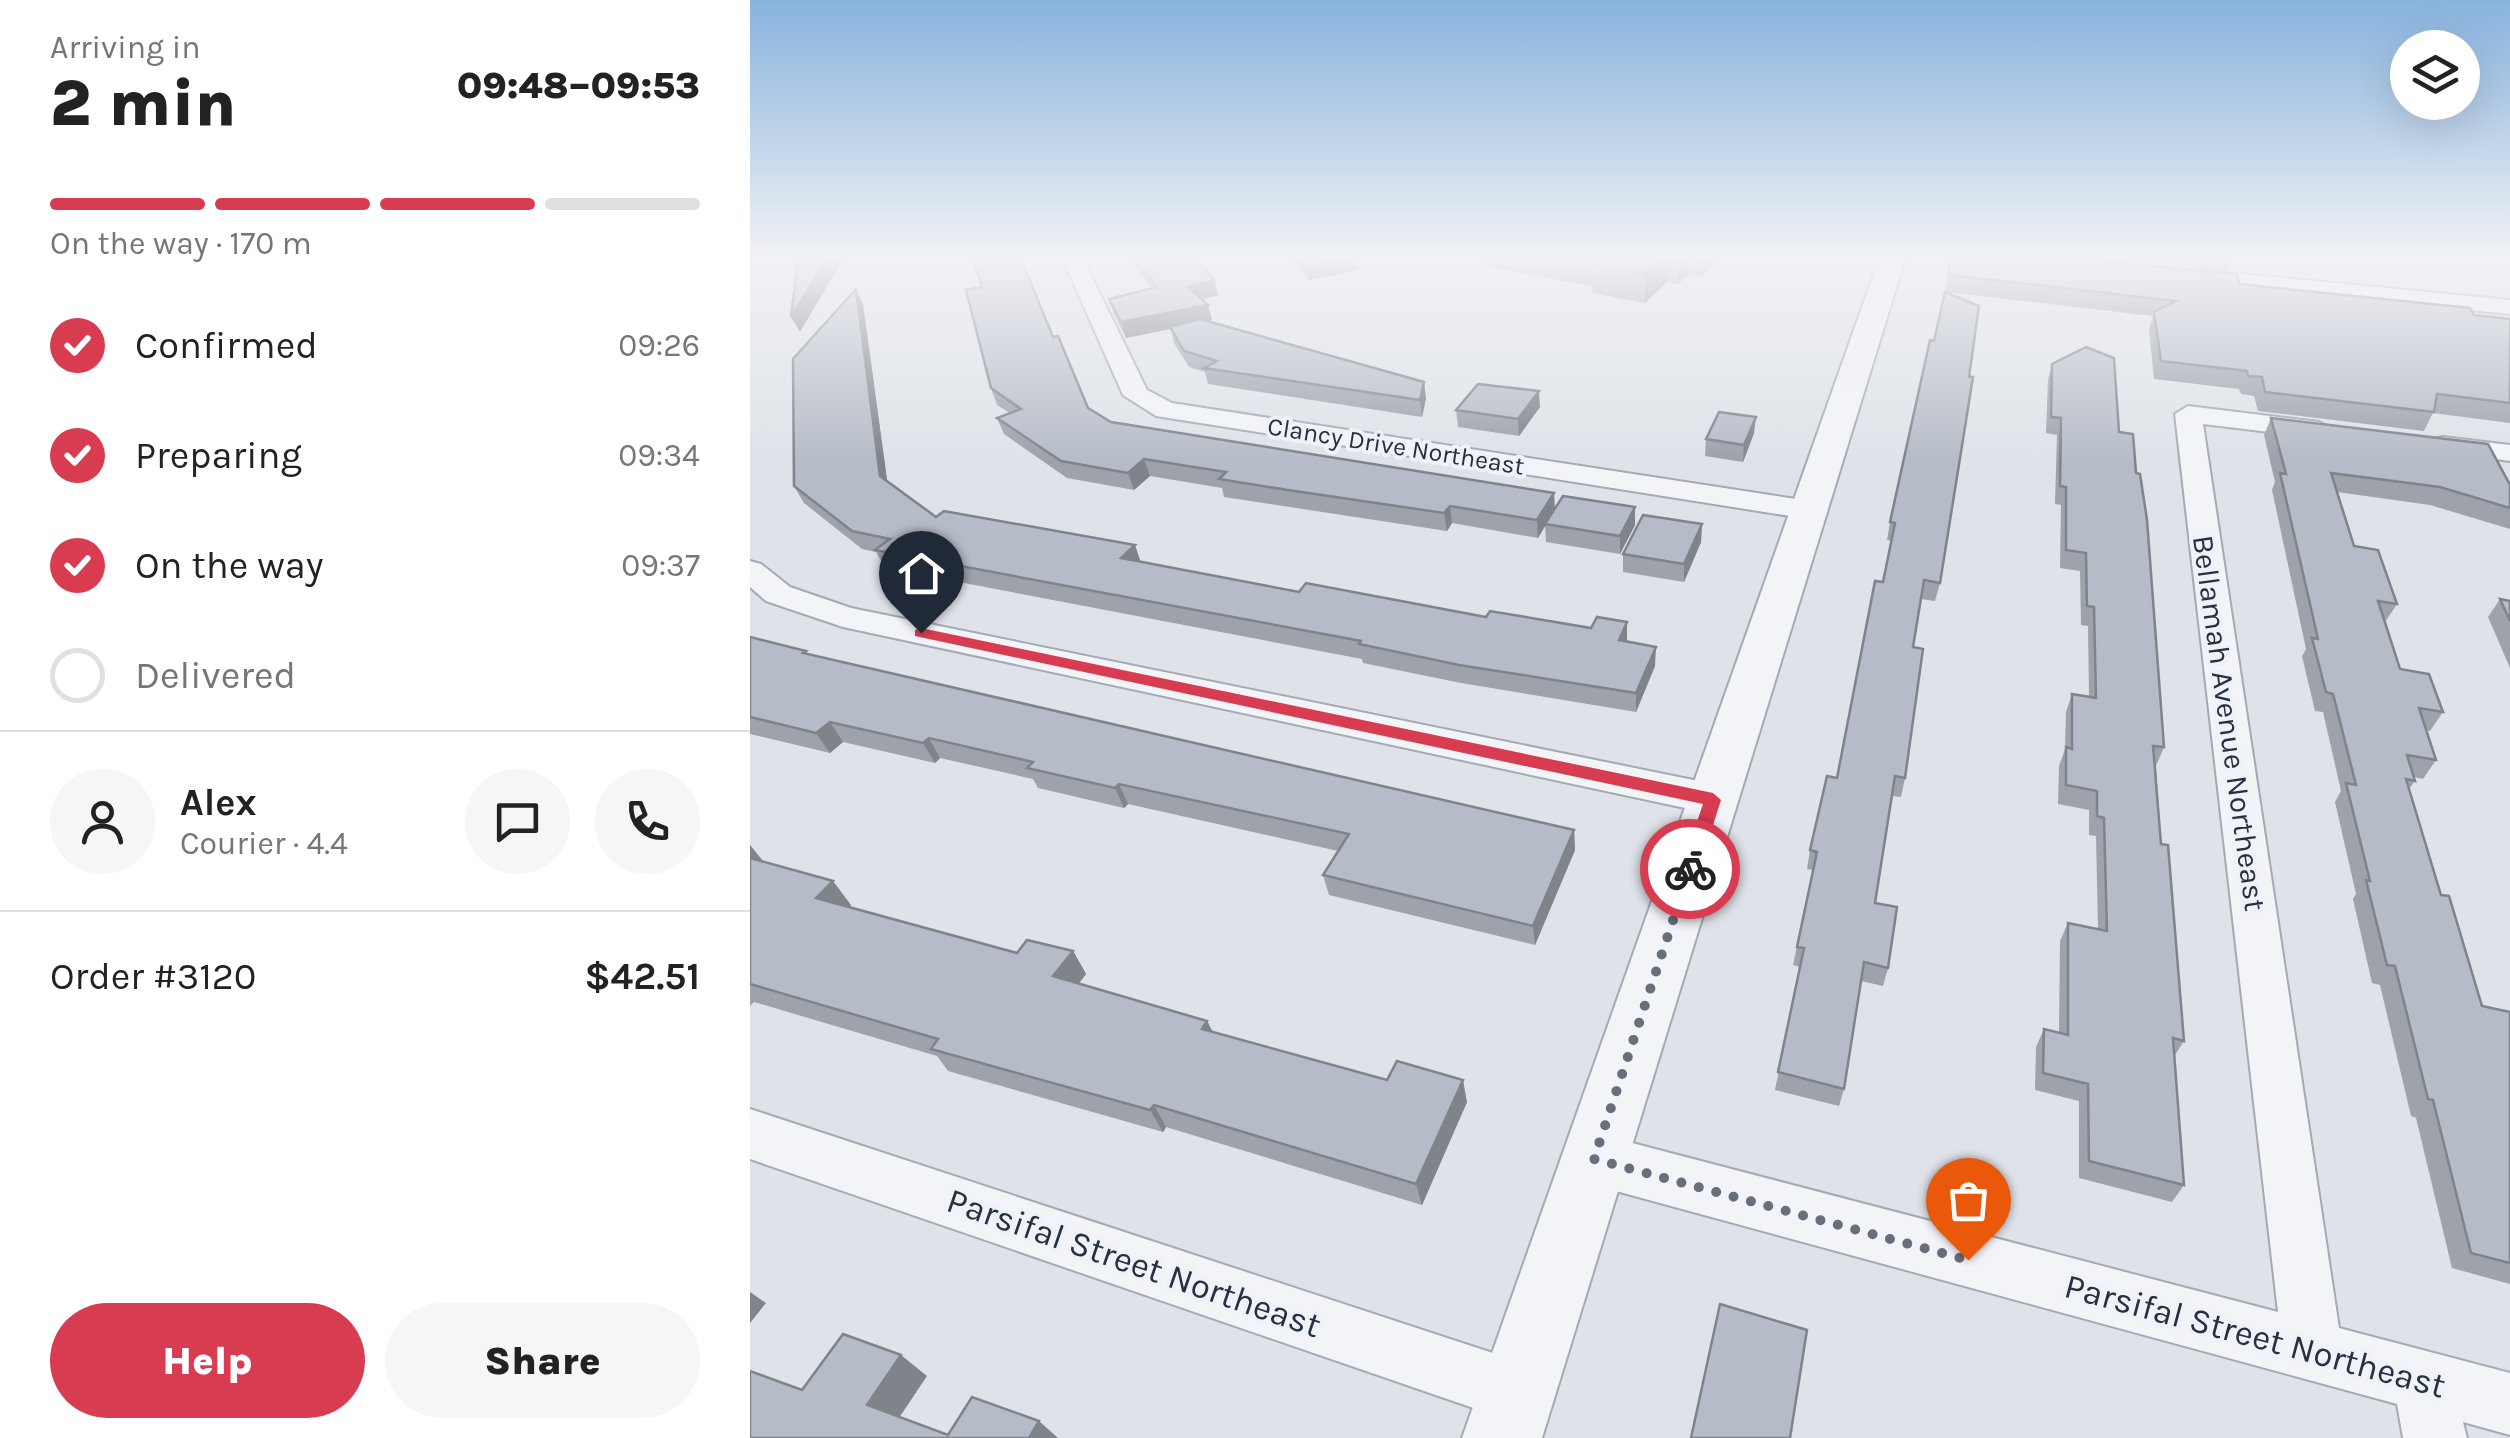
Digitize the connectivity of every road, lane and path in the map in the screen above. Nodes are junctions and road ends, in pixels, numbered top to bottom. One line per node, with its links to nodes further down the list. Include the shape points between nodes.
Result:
1 (1104, 326): 6 (street, Clancy Drive Northeast, via 1136,394 1165,410)
2 (1870, 326): 6 (street)
3 (2358, 435): 11 (street, Bellamah Avenue Northeast, via 2188,414)
4 (2415, 442): 5 (street)
5 (2510, 453)
6 (1808, 510): 8 (street)
7 (750, 571): 8 (street, via 778,594 843,616)
8 (1713, 800): 10 (street)
9 (750, 1134): 14 (street, Parsifal Street Northeast)
10 (1594, 1159): 11 (street, Parsifal Street Northeast); 14 (street)
11 (2313, 1352): 13 (street, Parsifal Street Northeast)
12 (2510, 1404): 13 (street, Parsifal Street Northeast)
13 (2429, 1410)
14 (1510, 1415)

